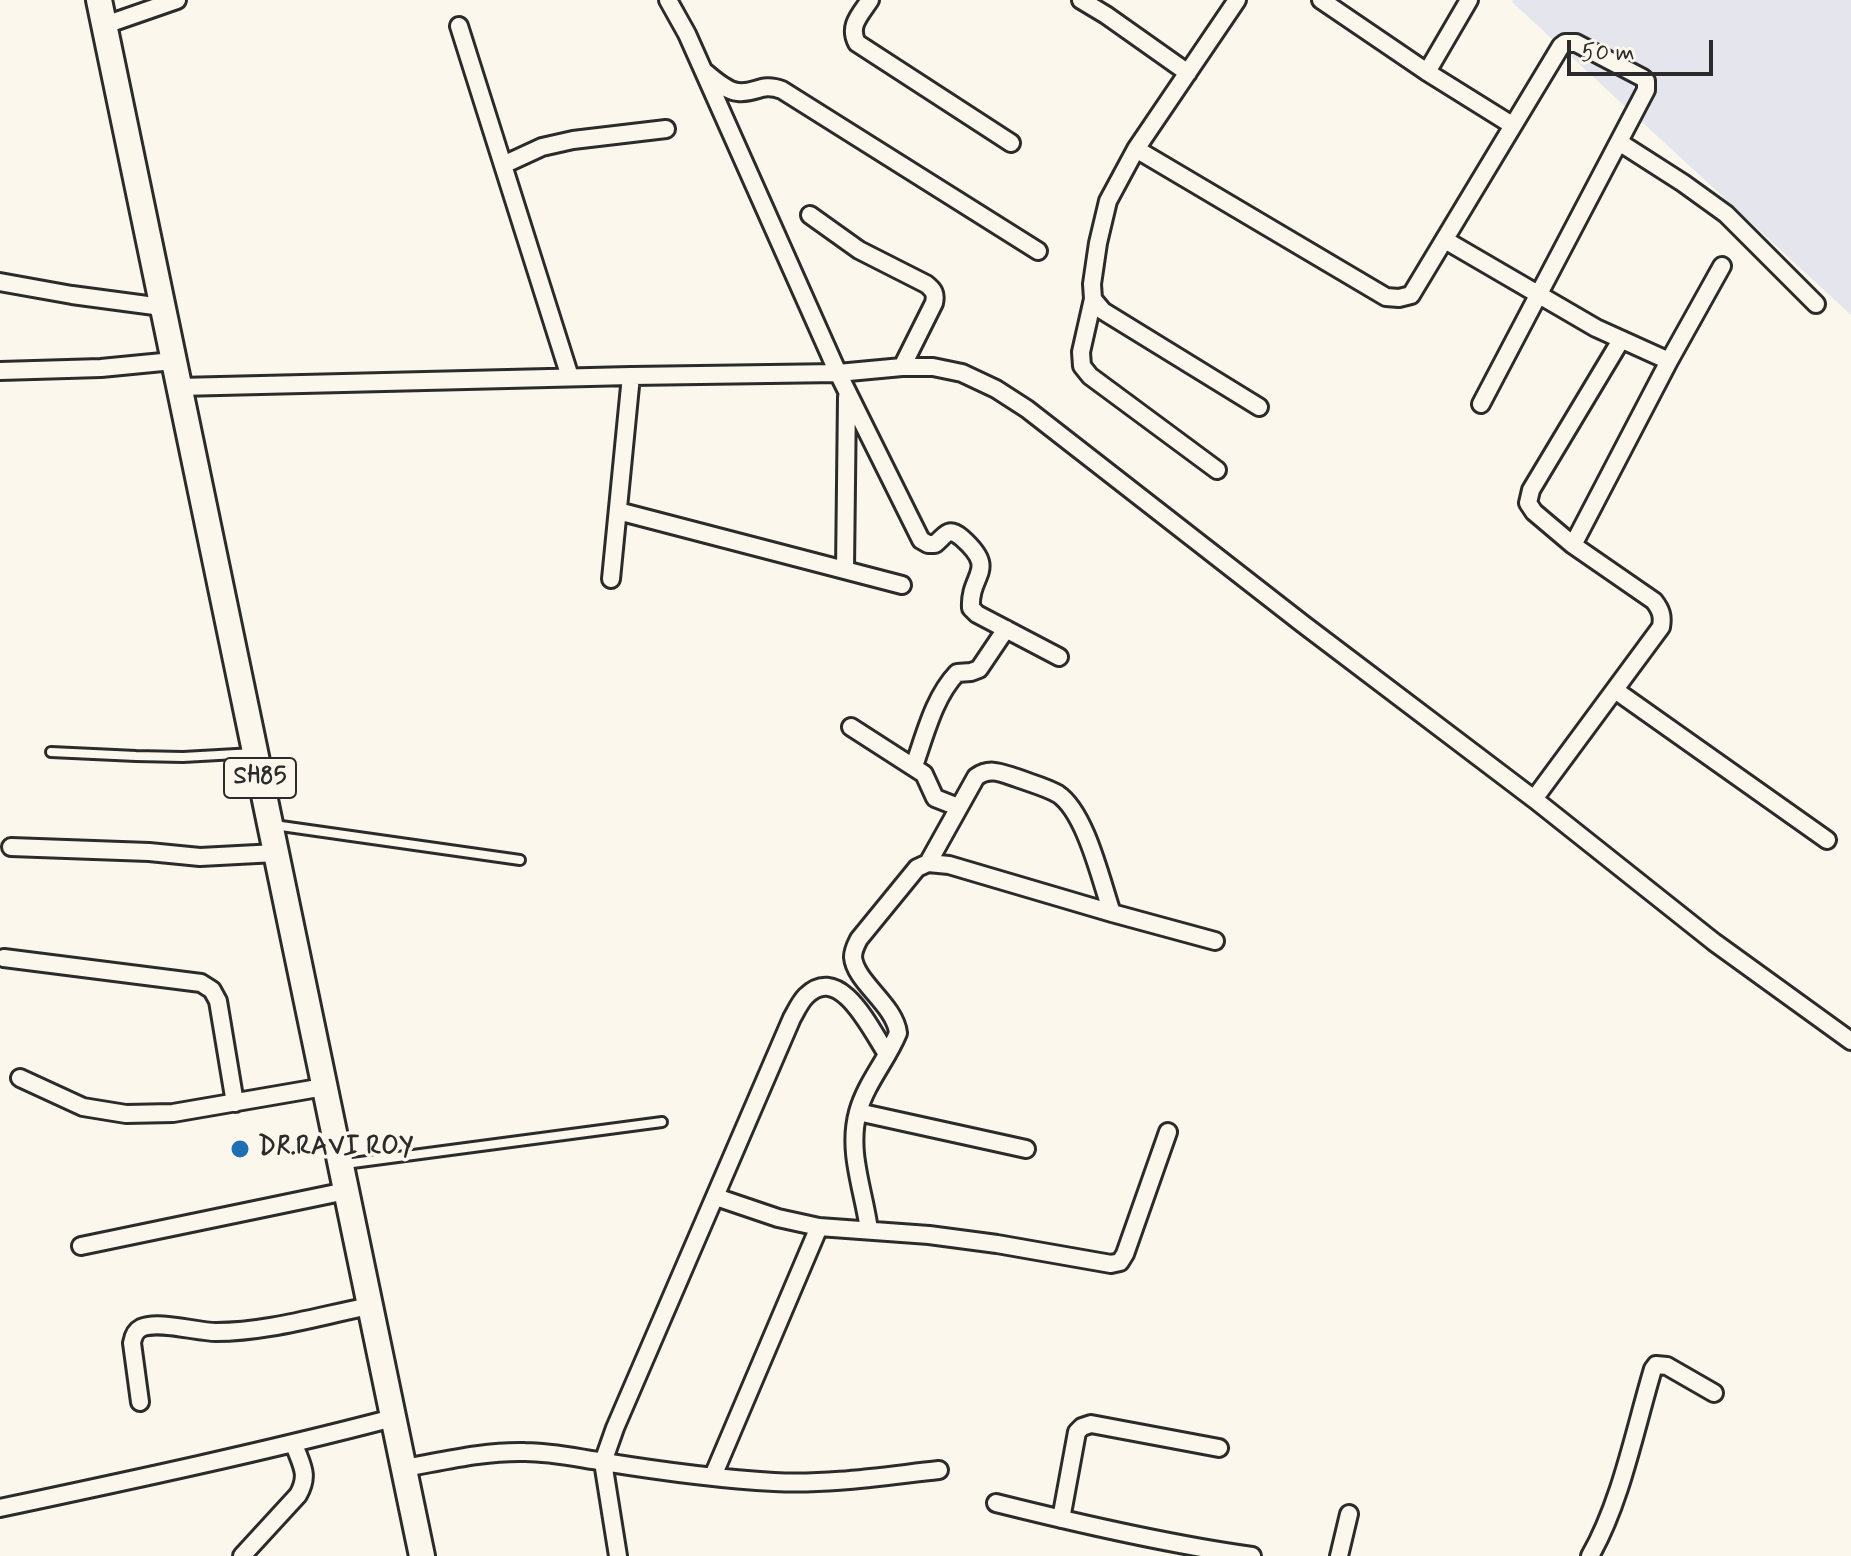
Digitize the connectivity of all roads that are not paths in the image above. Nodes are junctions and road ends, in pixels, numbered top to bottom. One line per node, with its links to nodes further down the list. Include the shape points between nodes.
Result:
1 (99, 0): 11 (main road, SH85)
2 (177, 0): 11 (street)
3 (668, 0): 13 (street)
4 (870, 0): 19 (street, via 854,24 857,43)
5 (1081, 0): 10 (street)
6 (1115, 0): 10 (street)
7 (1237, 0): 15 (street)
8 (1321, 0): 14 (street)
9 (1469, 0): 14 (street)
10 (1106, 15): 15 (street)
11 (105, 25): 30 (main road, SH85)
12 (459, 26): 21 (street)
13 (704, 71): 24 (street, via 731,91 772,86 782,90); 36 (street)
14 (1427, 72): 16 (street)
15 (1188, 73): 20 (street)
16 (1512, 125): 18 (street, via 1561,46 1571,42 1646,81); 23 (street)
17 (666, 129): 21 (street, via 573,140)
18 (1619, 142): 27 (street); 29 (street, via 1726,214)
19 (1011, 143)
20 (1136, 149): 23 (street, via 1386,297 1411,295); 28 (street, via 1108,201)
21 (503, 165): 38 (street)
22 (810, 215): 34 (street, via 859,250 933,289 934,303)
23 (1445, 240): 27 (street)
24 (1038, 251)
25 (1722, 266): 33 (street)
26 (0, 282): 30 (street)
27 (1538, 293): 31 (street); 41 (street)
28 (1093, 299): 42 (street, via 1103,311); 43 (street, via 1082,366)
29 (1816, 304)
30 (162, 307): 32 (main road, SH85)
31 (1621, 340): 33 (street); 45 (street, via 1531,490 1528,503 1534,512)
32 (173, 361): 35 (street); 39 (main road, SH85)
33 (1669, 361): 45 (street)
34 (902, 367): 36 (street); 56 (street, via 962,373 1027,409)
35 (0, 371)
36 (838, 373): 37 (street); 40 (street)
37 (631, 376): 38 (street); 44 (street)
38 (570, 377): 39 (street)
39 (179, 387): 54 (main road, SH85)
40 (847, 391): 46 (street); 49 (street, via 921,540 935,544 955,532 976,550 980,574 971,608)
41 (1481, 404)
42 (1259, 407)
43 (1217, 470)
44 (618, 511): 46 (street); 47 (street)
45 (1573, 545): 51 (street, via 1654,601 1663,618)
46 (845, 570): 48 (street)
47 (611, 579)
48 (902, 585)
49 (1006, 629): 50 (street); 55 (street, via 979,669 951,679)
50 (1059, 657)
51 (1615, 690): 56 (street); 59 (street)
52 (851, 727): 55 (street)
53 (51, 752): 54 (lane, via 167,757)
54 (255, 753): 58 (main road, SH85)
55 (914, 766): 57 (street, via 935,798)
56 (1534, 799): 67 (street, via 1714,942)
57 (958, 807): 63 (street); 64 (street, via 984,771 1056,793 1071,805 1083,827)
58 (270, 824): 61 (main road, SH85); 62 (lane)
59 (1827, 840)
60 (11, 847): 61 (street, via 200,857)
61 (276, 853): 70 (main road, SH85)
62 (520, 860)
63 (928, 863): 64 (street); 68 (street, via 917,868 854,949 857,969 897,1024)
64 (1112, 913): 65 (street)
65 (1215, 941)
66 (4, 958): 71 (street, via 201,983 218,1001)
67 (1851, 1041)
68 (887, 1054): 72 (street); 78 (street, via 848,996 834,987 817,988 805,997)
69 (20, 1078): 71 (street, via 83,1107 126,1114)
70 (324, 1087): 71 (street); 76 (main road, SH85)
71 (235, 1103)
72 (858, 1112): 75 (street); 80 (street, via 856,1166)
73 (662, 1122): 76 (lane)
74 (1168, 1132): 80 (street, via 1120,1262)
75 (1026, 1149)
76 (340, 1165): 77 (main road, SH85)
77 (346, 1191): 81 (street); 82 (main road, SH85)
78 (716, 1197): 79 (street); 88 (street)
79 (819, 1227): 80 (street); 91 (street)
80 (869, 1230)
81 (81, 1246)
82 (370, 1306): 84 (street, via 256,1329 140,1328 132,1343); 85 (main road, SH85)
83 (1714, 1393): 102 (street, via 1656,1365 1613,1507)
84 (140, 1402)
85 (393, 1418): 86 (street); 89 (main road, SH85)
86 (294, 1444): 93 (street); 97 (street, via 304,1484)
87 (1219, 1448): 95 (street, via 1091,1424 1082,1427)
88 (603, 1462): 89 (street, via 524,1452); 91 (street); 99 (street)
89 (404, 1468): 98 (main road, SH85)
90 (939, 1470): 91 (street, via 821,1483)
91 (713, 1476)
92 (996, 1503): 95 (street)
93 (0, 1508)
94 (1349, 1514): 101 (street)
95 (1061, 1519): 96 (street)
96 (1207, 1553): 100 (street)
97 (242, 1556)
98 (422, 1556)
99 (618, 1556)
100 (1252, 1556)
101 (1339, 1556)
102 (1590, 1556)

